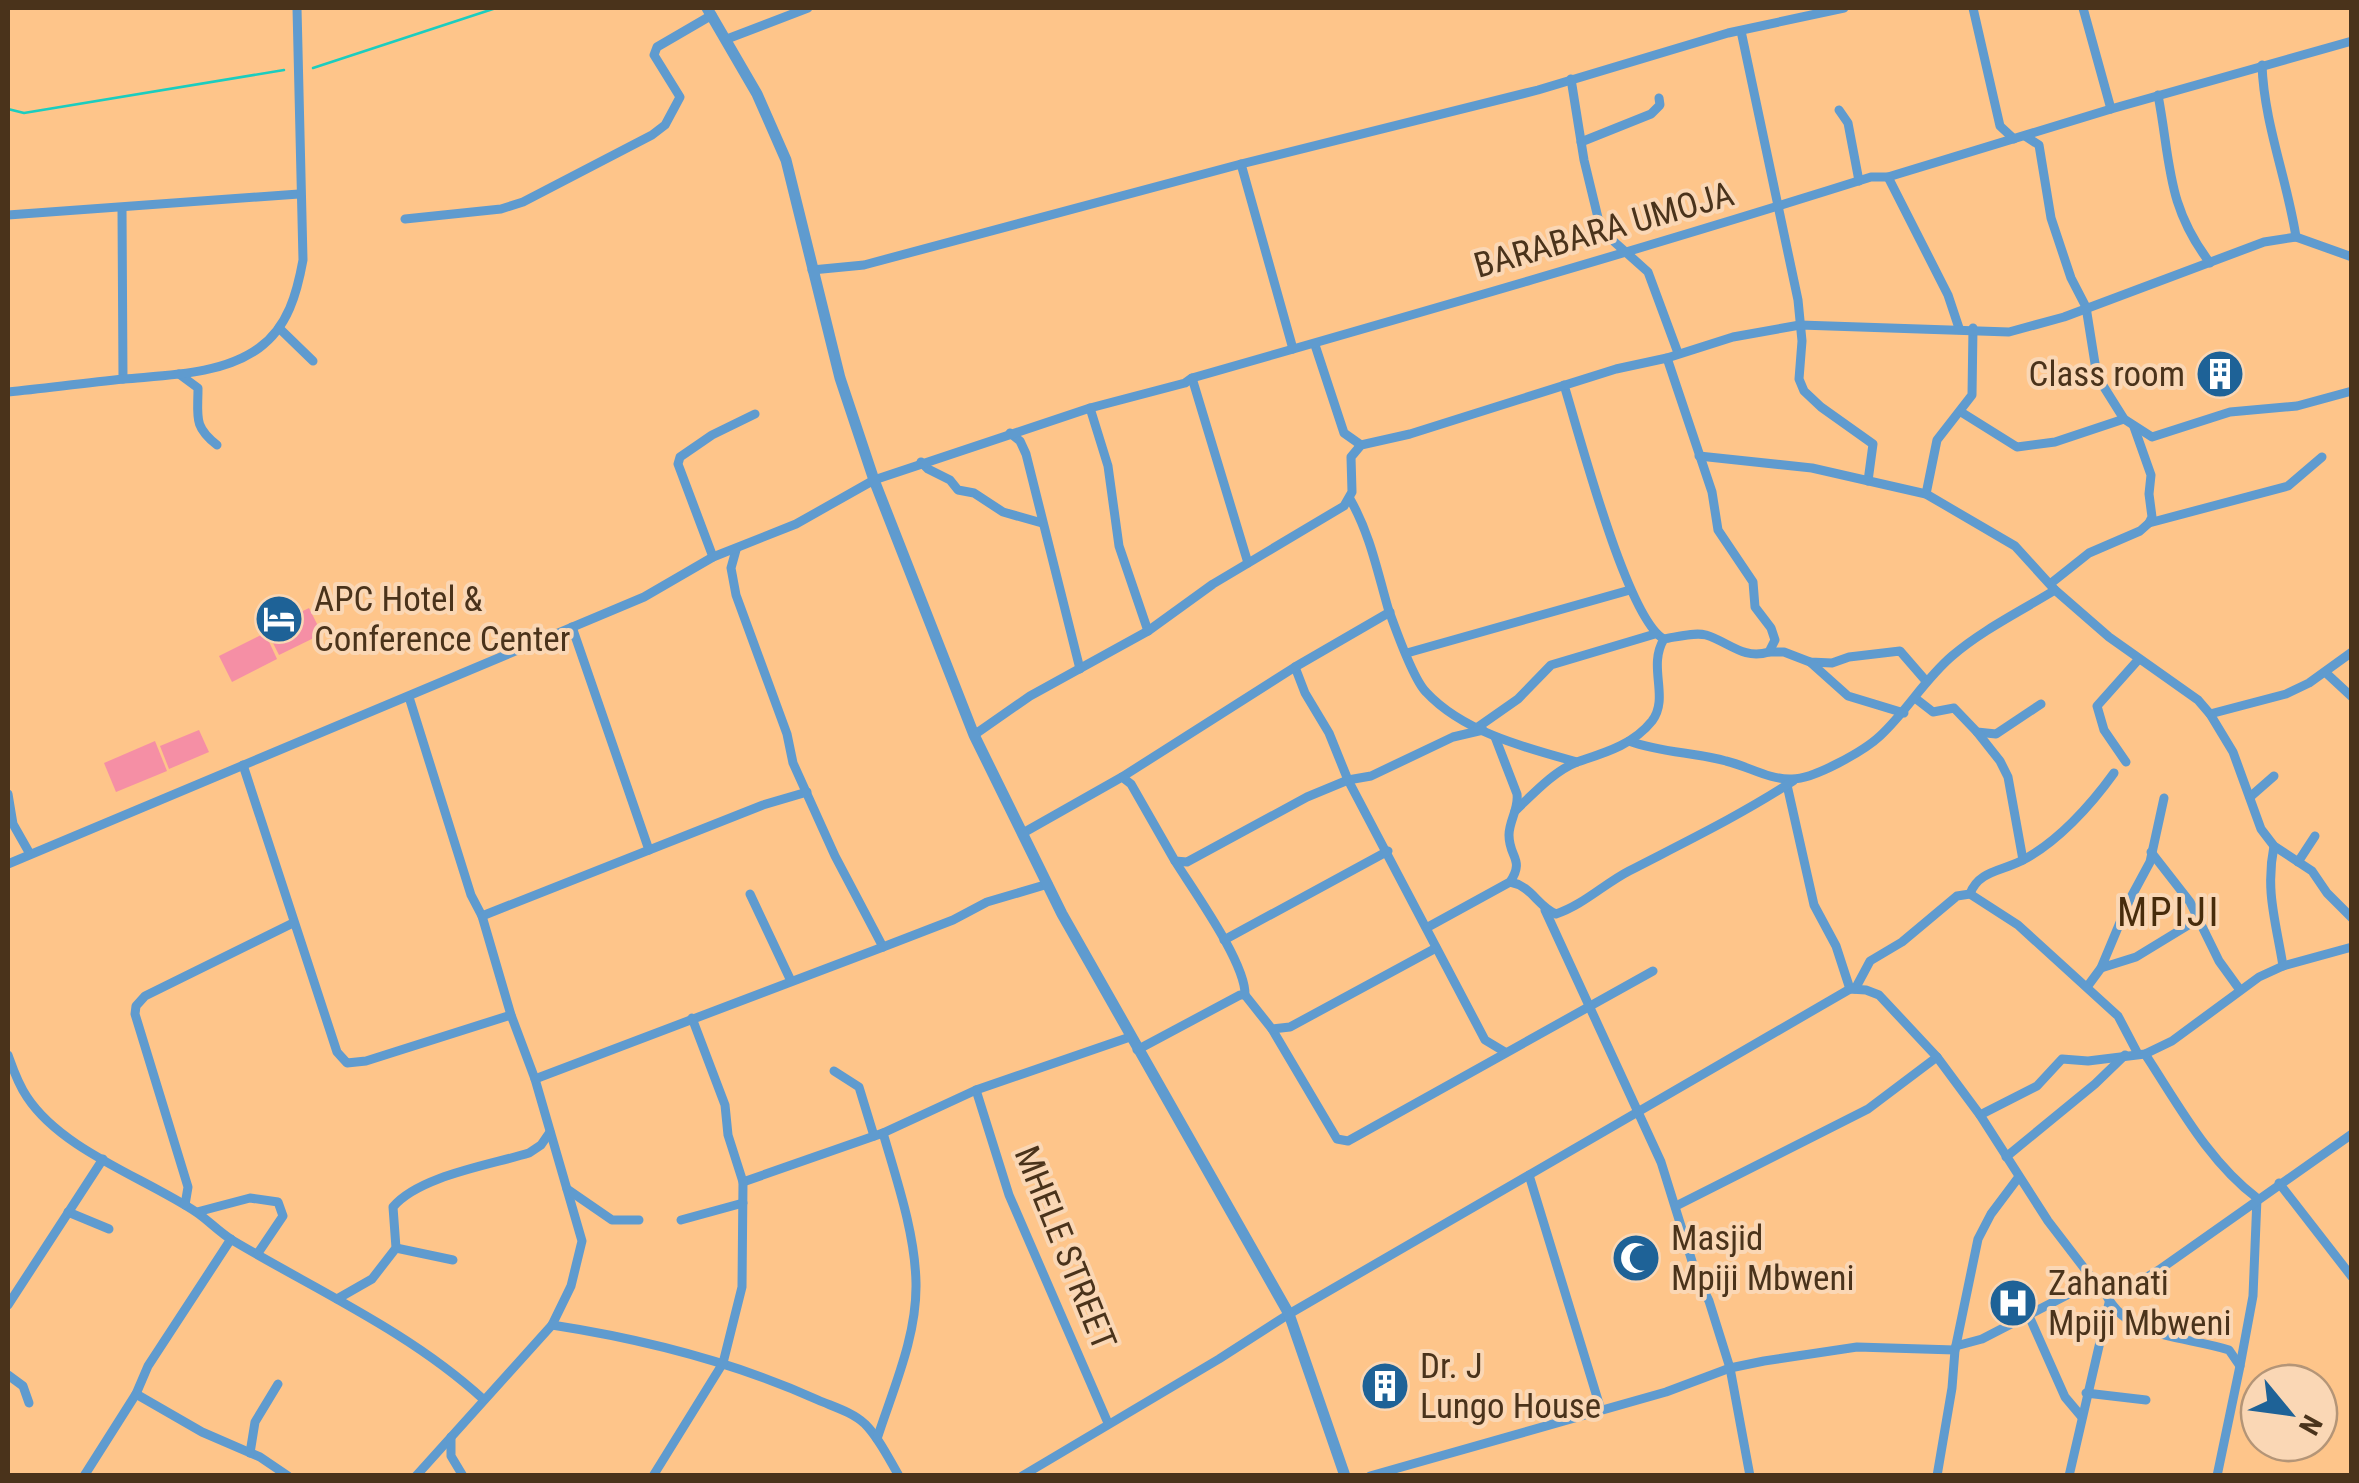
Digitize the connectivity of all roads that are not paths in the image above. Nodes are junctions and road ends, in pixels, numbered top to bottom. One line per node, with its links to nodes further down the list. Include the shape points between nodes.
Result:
1 (296, 8): 23 (street)
2 (808, 8): 9 (street)
3 (1844, 8): 7 (street)
4 (1974, 8): 17 (street, via 2000,126)
5 (2083, 8): 14 (street)
6 (709, 11): 9 (street); 27 (street, via 657,46 654,55 680,98 652,134 523,202)
7 (1741, 31): 11 (street); 25 (street)
8 (2350, 38): 10 (street, BARABARA UMOJA)
9 (726, 39): 32 (street, via 786,160)
10 (2262, 65): 12 (street, BARABARA UMOJA); 28 (street)
11 (1570, 79): 18 (street); 20 (street)
12 (2158, 95): 14 (street, BARABARA UMOJA); 31 (street, via 2178,210)
13 (1659, 98): 18 (street, via 1651,114)
14 (2111, 108): 16 (street, BARABARA UMOJA)
15 (1838, 110): 22 (street, via 1848,123)
16 (2046, 130): 17 (street, BARABARA UMOJA); 19 (street)
17 (2020, 138): 19 (street); 21 (street, BARABARA UMOJA)
18 (1581, 142): 29 (street, via 1601,230)
19 (2039, 146): 33 (street, via 2051,218)
20 (1241, 164): 32 (street, via 864,264); 39 (street)
21 (1888, 177): 22 (street, BARABARA UMOJA); 36 (street)
22 (1859, 181): 25 (street, BARABARA UMOJA)
23 (299, 194): 24 (street); 35 (street, via 303,260)
24 (122, 208): 26 (street); 44 (street)
25 (1777, 208): 29 (street, BARABARA UMOJA); 34 (street)
26 (8, 214)
27 (405, 218)
28 (2296, 236): 30 (street); 31 (street)
29 (1627, 254): 38 (street, BARABARA UMOJA); 40 (street, via 1648,272)
30 (2352, 257)
31 (2210, 263): 33 (street)
32 (812, 270): 59 (street)
33 (2086, 308): 37 (street, via 2009,332); 51 (street, via 2097,376)
34 (1800, 325): 36 (street); 40 (street); 60 (street, via 1799,379 1822,407 1873,444)
35 (278, 328): 41 (street); 42 (street, via 234,362)
36 (1959, 328): 37 (street)
37 (1973, 328): 49 (street, via 1974,387)
38 (1315, 345): 39 (street, BARABARA UMOJA); 55 (street, via 1334,409)
39 (1293, 349): 43 (street, BARABARA UMOJA)
40 (1672, 356): 45 (street); 56 (street)
41 (313, 360)
42 (180, 374): 44 (street); 54 (street, via 198,388 198,424)
43 (1192, 378): 48 (street, BARABARA UMOJA); 67 (street)
44 (124, 379): 47 (street)
45 (1564, 385): 55 (street); 69 (street)
46 (2352, 391): 52 (street, via 2297,406 2230,412 2152,436)
47 (8, 392)
48 (1090, 408): 53 (street, BARABARA UMOJA); 72 (street, via 1108,466 1118,546)
49 (1961, 412): 51 (street, via 2016,447); 61 (street, via 1937,440)
50 (756, 414): 66 (street, via 680,456)
51 (2124, 419): 52 (street)
52 (2134, 427): 63 (street, via 2151,475)
53 (1010, 433): 58 (street, BARABARA UMOJA); 64 (street, via 1026,454)
54 (217, 445)
55 (1355, 445): 62 (street)
56 (1698, 456): 60 (street); 74 (street, via 1718,530 1753,582 1754,608)
57 (2322, 458): 63 (street, via 2288,486)
58 (922, 462): 59 (street, BARABARA UMOJA); 64 (street, via 958,490)
59 (874, 480): 65 (street, BARABARA UMOJA); 93 (street)
60 (1868, 481): 61 (street)
61 (1926, 494): 68 (street, via 2014,546)
62 (1350, 500): 67 (street); 70 (street, via 1369,536)
63 (2150, 523): 68 (street, via 2089,553)
64 (1042, 524): 82 (street)
65 (736, 550): 66 (street, BARABARA UMOJA); 104 (street, via 736,596)
66 (713, 557): 71 (street, BARABARA UMOJA, via 644,597)
67 (1248, 563): 72 (street)
68 (2052, 587): 79 (street); 84 (street)
69 (1630, 590): 73 (street); 78 (street)
70 (1390, 612): 78 (street); 81 (street)
71 (572, 626): 85 (street, BARABARA UMOJA); 112 (street)
72 (1148, 630): 82 (street)
73 (1660, 636): 75 (street, via 1704,634 1744,654); 91 (street, via 1551,665); 95 (street, via 1658,709)
74 (1775, 640): 75 (street); 76 (street)
75 (1769, 652): 76 (street)
76 (1784, 652): 80 (street)
77 (2352, 652): 83 (street)
78 (1408, 653): 91 (street, via 1425,692)
79 (2138, 660): 90 (street); 97 (street, via 2097,706)
80 (1810, 662): 84 (street, via 1900,652); 89 (street, via 1848,696)
81 (1295, 667): 101 (street); 102 (street)
82 (1080, 669): 93 (street)
83 (2325, 672): 86 (street); 90 (street, via 2286,694)
84 (1926, 680): 87 (street)
85 (409, 697): 98 (street, BARABARA UMOJA); 125 (street)
86 (2352, 697)
87 (1915, 698): 89 (street); 92 (street, via 1933,712 1954,708)
88 (2040, 704): 92 (street, via 1996,734)
89 (1904, 713): 103 (street, via 1876,740)
90 (2210, 714): 105 (street)
91 (1480, 729): 94 (street); 102 (street)
92 (1977, 732): 116 (street, via 2008,777)
93 (974, 735): 109 (street)
94 (1495, 737): 96 (street); 108 (street, via 1517,794)
95 (1628, 741): 96 (street); 103 (street)
96 (1577, 762): 108 (street)
97 (2126, 762)
98 (242, 765): 115 (street, BARABARA UMOJA); 128 (street)
99 (2114, 773): 116 (street, via 2096,798)
100 (2274, 776): 105 (street)
101 (1122, 777): 109 (street); 117 (street)
102 (1348, 780): 113 (street); 117 (street, via 1282,809 1202,857)
103 (1791, 782): 124 (street, via 1574,908); 139 (street, via 1814,905)
104 (807, 792): 112 (street); 131 (street)
105 (2250, 797): 111 (street)
106 (2164, 798): 114 (street)
107 (9, 802): 115 (street, via 12,824)
108 (1516, 811): 120 (street, via 1509,832 1518,866)
109 (1023, 833): 121 (street)
110 (2315, 836): 118 (street)
111 (2274, 846): 118 (street); 134 (street, via 2270,907)
112 (649, 850): 125 (street)
113 (1388, 850): 129 (street); 130 (street)
114 (2152, 852): 126 (street); 135 (street)
115 (30, 854): 119 (street, BARABARA UMOJA)
116 (2023, 860): 123 (street, via 1980,877)
117 (1175, 861): 130 (street)
118 (2298, 862): 127 (street)
119 (8, 864)
120 (1510, 882): 124 (street, via 1528,888); 129 (street)
121 (1048, 884): 131 (street); 146 (street)
122 (750, 894): 137 (street)
123 (1970, 894): 138 (street); 139 (street, via 1957,896 1870,961)
124 (1545, 910): 142 (street)
125 (482, 916): 143 (street)
126 (2200, 918): 135 (street, via 2136,956); 140 (street)
127 (2352, 918)
128 (293, 922): 143 (street, via 337,1052 348,1062); 171 (street, via 136,1006 188,1187)
129 (1428, 928): 133 (street)
130 (1224, 940): 141 (street)
131 (883, 947): 137 (street)
132 (2352, 947): 134 (street)
133 (1436, 948): 145 (street, via 1290,1026); 147 (street)
134 (2283, 966): 140 (street)
135 (2100, 968): 138 (street)
136 (1654, 970): 142 (street)
137 (791, 982): 144 (street)
138 (2087, 987): 150 (street, via 2118,1016)
139 (1852, 989): 152 (street, via 1878,995); 157 (street)
140 (2240, 990): 150 (street, via 2172,1041)
141 (1245, 995): 145 (street); 148 (street)
142 (1590, 1004): 149 (street); 157 (street)
143 (511, 1015): 155 (street)
144 (692, 1018): 155 (street); 166 (street)
145 (1272, 1029): 153 (street, via 1337,1139 1348,1141)
146 (1130, 1036): 148 (street); 156 (street)
147 (1486, 1040): 149 (street); 153 (street)
148 (1137, 1050): 188 (street)
149 (1504, 1052): 153 (street)
150 (2136, 1054): 158 (street, via 2062,1059 2037,1086); 162 (street); 169 (street)
151 (8, 1055): 163 (street, via 28,1100 49,1123)
152 (1938, 1057): 158 (street); 172 (street, via 1868,1110)
153 (1485, 1063)
154 (834, 1071): 161 (street, via 859,1087)
155 (535, 1080): 159 (street)
156 (976, 1090): 161 (street); 208 (street, MHELE STREET, via 1008,1195)
157 (1640, 1113): 164 (street); 172 (street)
158 (1980, 1115): 162 (street)
159 (550, 1132): 168 (street); 179 (street, via 529,1153 404,1194 394,1206)
160 (2352, 1134): 167 (street)
161 (878, 1135): 166 (street); 210 (street, via 904,1202 916,1282 908,1346)
162 (2006, 1157): 165 (street)
163 (103, 1159): 171 (street); 173 (street)
164 (1529, 1176): 188 (street); 206 (street)
165 (2018, 1178): 183 (street); 192 (street, via 1978,1239)
166 (743, 1182): 170 (street)
167 (2279, 1183): 169 (street); 182 (street)
168 (567, 1189): 175 (street, via 612,1220); 190 (street, via 580,1225 580,1260)
169 (2256, 1198): 184 (street, via 2159,1270 2121,1292); 191 (street, via 2253,1296)
170 (743, 1202): 176 (street); 194 (street, via 742,1287)
171 (185, 1206): 174 (street)
172 (1676, 1206): 197 (street)
173 (68, 1212): 177 (street); 187 (street)
174 (197, 1212): 178 (street); 180 (street, via 250,1198 278,1202 282,1216)
175 (639, 1220)
176 (681, 1220)
177 (109, 1229)
178 (231, 1239): 180 (street); 202 (street)
179 (396, 1248): 181 (street); 185 (street, via 372,1279)
180 (258, 1253): 185 (street)
181 (453, 1260)
182 (2352, 1277)
183 (2094, 1281): 184 (street); 189 (street)
184 (2107, 1290): 186 (street)
185 (337, 1299): 203 (street, via 452,1370)
186 (2109, 1304): 193 (street, via 2134,1326); 201 (street)
187 (8, 1305)
188 (1289, 1314): 208 (street); 222 (street)
189 (2029, 1316): 192 (street); 207 (street, via 2065,1397)
190 (552, 1325): 194 (street); 203 (street)
191 (2243, 1346): 193 (street); 195 (street)
192 (1955, 1348): 197 (street, via 1858,1347); 225 (street)
193 (2229, 1350): 196 (street)
194 (723, 1363): 210 (street, via 852,1414); 215 (street)
195 (2240, 1363)
196 (2239, 1365)
197 (1730, 1368): 206 (street); 224 (street)
198 (2239, 1371): 227 (street)
199 (8, 1374): 205 (street, via 23,1386)
200 (278, 1384): 211 (street, via 255,1422)
201 (2086, 1393): 204 (street); 207 (street)
202 (136, 1394): 211 (street); 216 (street)
203 (483, 1399): 209 (street)
204 (2146, 1400)
205 (29, 1403)
206 (1600, 1410): 223 (street)
207 (2081, 1416): 226 (street)
208 (1108, 1423): 214 (street)
209 (451, 1438): 212 (street); 213 (street)
210 (877, 1439): 220 (street)
211 (250, 1453): 217 (street)
212 (430, 1460): 213 (street); 218 (street)
213 (454, 1464): 219 (street)
214 (1038, 1471): 221 (street)
215 (659, 1473)
216 (84, 1476)
217 (288, 1476)
218 (416, 1476)
219 (463, 1476)
220 (899, 1476)
221 (1022, 1476)
222 (1345, 1476)
223 (1370, 1476)
224 (1750, 1476)
225 (1936, 1476)
226 (2069, 1476)
227 (2217, 1476)

